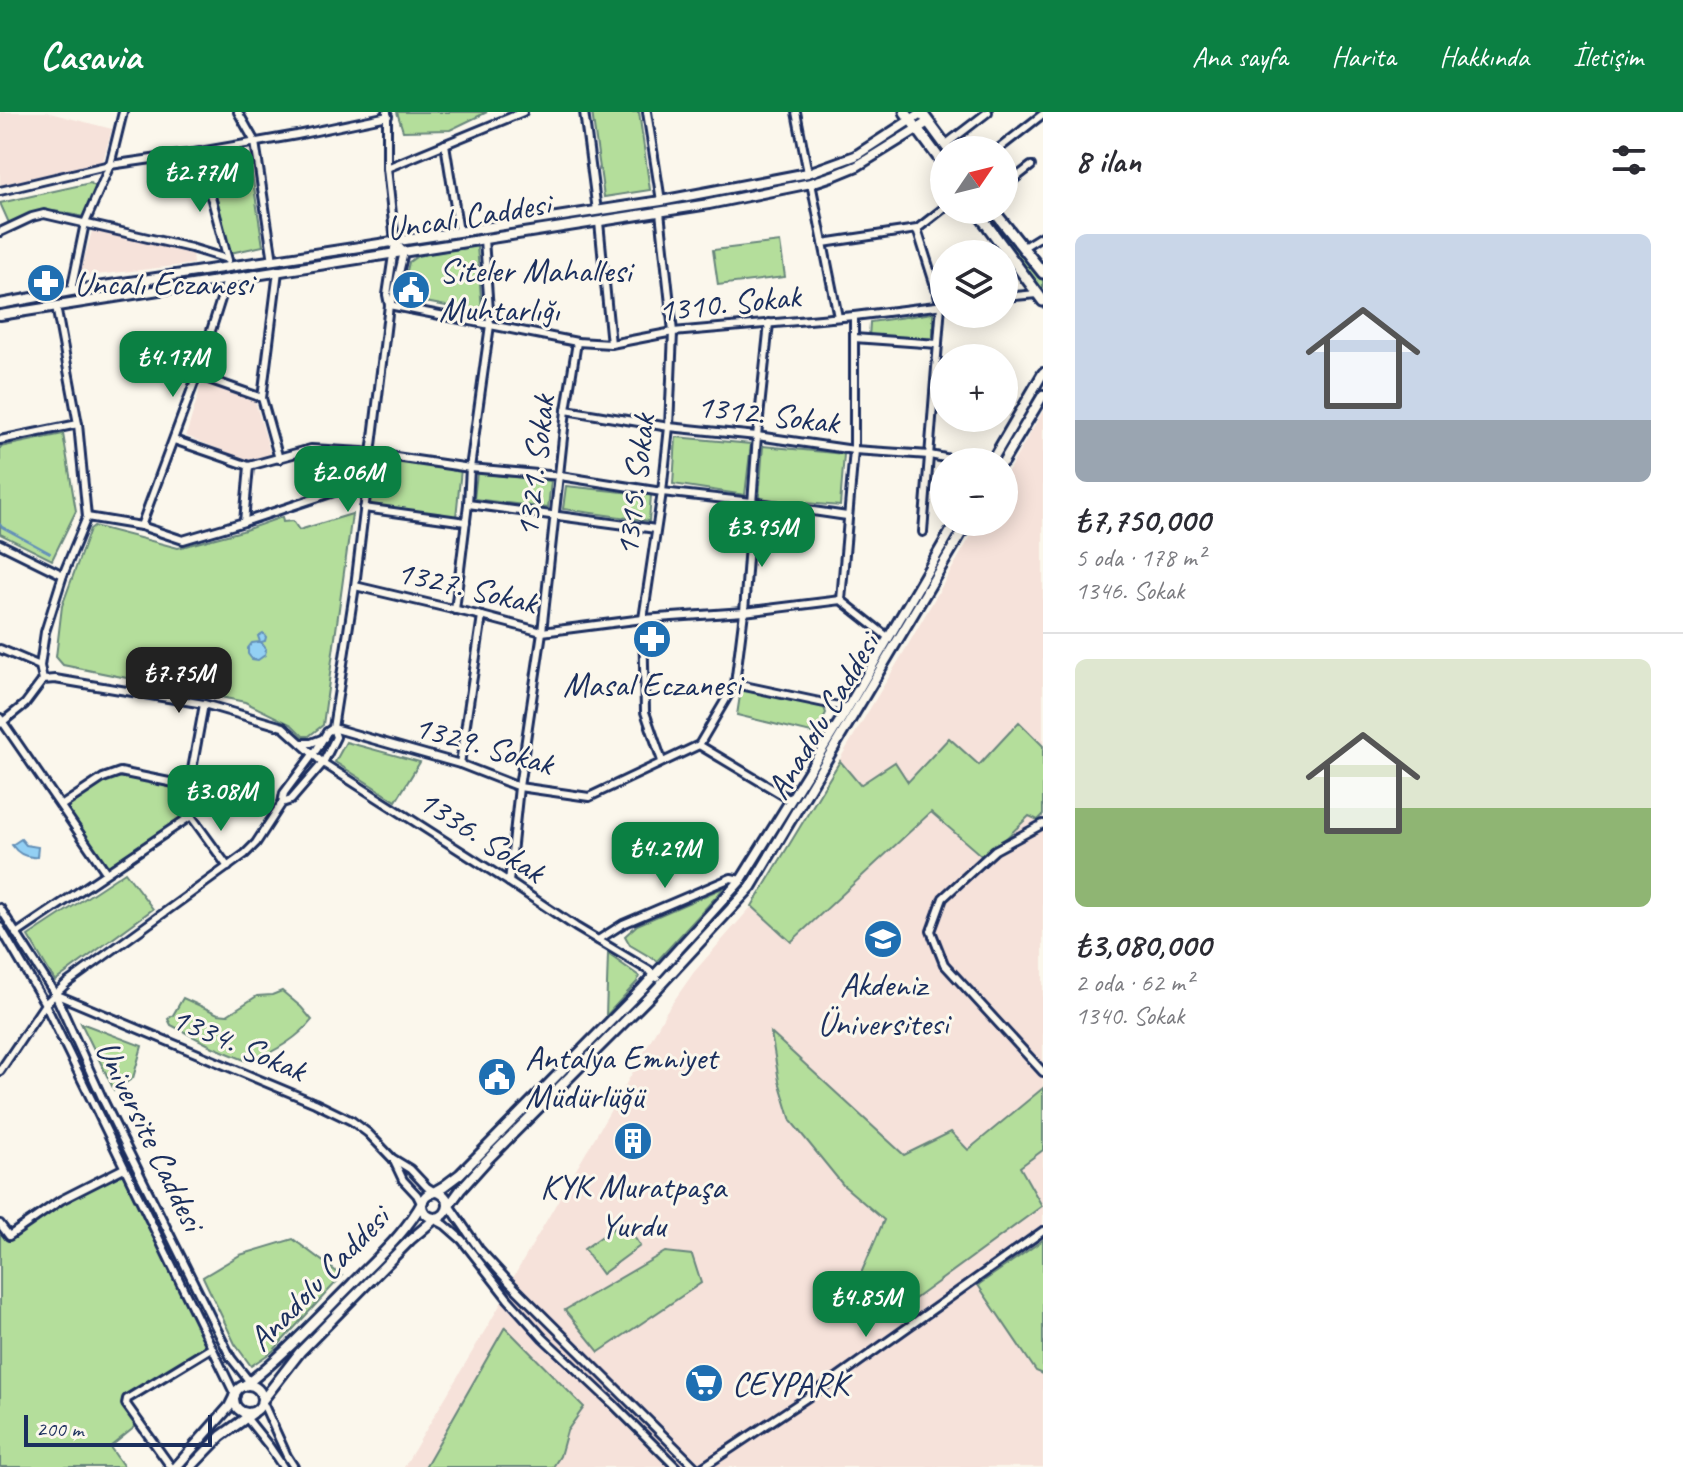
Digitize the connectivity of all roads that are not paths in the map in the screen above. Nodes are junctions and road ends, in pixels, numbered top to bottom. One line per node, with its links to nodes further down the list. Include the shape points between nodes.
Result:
1 (123, 112): 20 (street)
2 (238, 112): 16 (street)
3 (523, 112): 17 (street)
4 (584, 112): 28 (street)
5 (647, 112): 27 (street)
6 (796, 112): 23 (street)
7 (988, 112): 14 (street)
8 (921, 113): 11 (main road, Uncalı Caddesi); 12 (highway)
9 (388, 114): 16 (street); 22 (street)
10 (1043, 114): 15 (street)
11 (911, 121): 12 (main road, Uncalı Caddesi); 18 (highway); 23 (main road, Uncalı Caddesi, via 855,156); 25 (main road, Uncalı Caddesi, via 857,166)
12 (928, 122): 13 (highway)
13 (938, 136)
14 (961, 136)
15 (1015, 136)
16 (255, 142): 19 (street); 44 (street)
17 (445, 144): 22 (street); 37 (street)
18 (930, 146)
19 (194, 153): 20 (street); 45 (street)
20 (110, 165): 26 (street); 32 (street)
21 (1031, 166): 24 (street)
22 (387, 168): 40 (street)
23 (808, 173): 27 (main road, Uncalı Caddesi)
24 (1018, 176)
25 (811, 183): 29 (main road, Uncalı Caddesi); 41 (street)
26 (0, 191)
27 (661, 201): 28 (main road, Uncalı Caddesi)
28 (597, 211): 37 (main road, Uncalı Caddesi)
29 (660, 212): 31 (main road, Uncalı Caddesi); 63 (street, 1315. Sokak)
30 (930, 219): 35 (street)
31 (599, 222): 39 (main road, Uncalı Caddesi); 66 (street)
32 (85, 223): 36 (street, via 44,214); 45 (street, via 191,248); 50 (street)
33 (986, 224): 52 (highway)
34 (1004, 224): 42 (highway)
35 (917, 229): 41 (street); 46 (street)
36 (0, 232)
37 (459, 232): 40 (main road, Uncalı Caddesi)
38 (1043, 235): 42 (street)
39 (484, 239): 43 (main road, Uncalı Caddesi); 61 (street)
40 (395, 242): 43 (street); 44 (main road, Uncalı Caddesi)
41 (823, 243): 59 (street)
42 (1022, 248): 48 (highway)
43 (399, 252): 47 (main road, Uncalı Caddesi); 54 (street)
44 (273, 261): 45 (main road, Uncalı Caddesi)
45 (228, 263): 50 (main road, Uncalı Caddesi)
46 (930, 267)
47 (278, 271): 49 (main road, Uncalı Caddesi); 71 (street)
48 (1043, 273)
49 (227, 280): 55 (main road, Uncalı Caddesi); 69 (street)
50 (71, 291): 53 (main road, Uncalı Caddesi)
51 (1018, 297): 52 (street)
52 (1040, 297)
53 (0, 304)
54 (389, 305): 61 (street, 1310. Sokak); 81 (street)
55 (56, 306): 57 (main road, Uncalı Caddesi); 73 (street)
56 (930, 307): 58 (street, 1310. Sokak)
57 (0, 315)
58 (854, 316): 59 (street, 1310. Sokak); 64 (street)
59 (838, 317): 60 (street, 1310. Sokak)
60 (769, 323): 63 (street, 1310. Sokak); 75 (street)
61 (490, 325): 65 (street, 1310. Sokak); 85 (street)
62 (940, 328): 67 (street)
63 (673, 332): 66 (street, 1310. Sokak); 74 (street, 1315. Sokak)
64 (854, 338): 67 (street); 80 (street)
65 (577, 342): 66 (street, 1310. Sokak); 72 (street, 1321. Sokak)
66 (611, 344)
67 (938, 344)
68 (1043, 373): 78 (main road)
69 (197, 375): 71 (street); 77 (street)
70 (1043, 395): 79 (main road)
71 (262, 398): 83 (street)
72 (566, 410): 74 (street, 1312. Sokak); 86 (street, 1321. Sokak)
73 (78, 424): 76 (street); 94 (street)
74 (669, 427): 75 (street, 1312. Sokak); 88 (street, 1315. Sokak)
75 (757, 436): 80 (street, 1312. Sokak); 89 (street)
76 (1, 438)
77 (174, 440): 84 (street); 97 (street)
78 (999, 448)
79 (1011, 448)
80 (854, 450): 82 (street, 1312. Sokak); 93 (street)
81 (372, 453): 83 (street, via 311,449); 85 (street); 87 (street)
82 (930, 455): 99 (street)
83 (279, 459): 84 (street)
84 (249, 466): 95 (street)
85 (470, 468): 86 (street); 90 (street)
86 (560, 476): 88 (street); 92 (street, 1321. Sokak)
87 (367, 481): 91 (street); 95 (street)
88 (662, 492): 89 (street); 98 (street, 1315. Sokak)
89 (752, 502): 93 (street); 107 (street)
90 (468, 504): 92 (street); 96 (street)
91 (364, 508): 96 (street); 104 (street)
92 (554, 515): 98 (street); 110 (street, 1321. Sokak)
93 (847, 516): 105 (street)
94 (87, 517): 97 (street); 103 (street)
95 (244, 522): 97 (street, via 183,540)
96 (466, 522): 106 (street)
97 (141, 526)
98 (656, 529): 109 (street, 1315. Sokak)
99 (923, 532)
100 (948, 536): 111 (main road, Anadolu Caddesi)
101 (960, 536): 145 (main road, Anadolu Caddesi, via 751,887)
102 (0, 544): 103 (street)
103 (63, 575): 113 (street)
104 (355, 586): 106 (street, 1327. Sokak); 119 (street)
105 (841, 600): 107 (street, 1327. Sokak); 111 (street)
106 (455, 610): 108 (street, 1327. Sokak)
107 (744, 612): 109 (street, 1327. Sokak); 115 (street)
108 (482, 616): 110 (street, 1327. Sokak); 126 (street)
109 (643, 619): 110 (street, 1327. Sokak); 124 (street, 1315. Sokak, via 645,712)
110 (542, 632): 128 (street, 1321. Sokak)
111 (889, 638): 117 (main road, Anadolu Caddesi)
112 (0, 649): 113 (street)
113 (40, 666): 114 (street)
114 (43, 680): 116 (street, 1336. Sokak); 118 (street, via 25,704)
115 (735, 684): 117 (street); 122 (street)
116 (204, 704): 121 (street, 1336. Sokak, via 283,727); 127 (street)
117 (848, 708): 129 (main road, Anadolu Caddesi)
118 (1, 721): 131 (street)
119 (333, 728): 120 (street); 125 (street, via 336,737); 126 (street, 1329. Sokak)
120 (324, 738): 121 (street); 123 (street)
121 (301, 743): 123 (street, 1336. Sokak)
122 (699, 745): 124 (street, 1329. Sokak); 129 (street)
123 (313, 755): 125 (street, 1336. Sokak); 130 (street)
124 (662, 761): 128 (street, 1329. Sokak, via 589,797)
125 (323, 763): 130 (street, via 291,800); 137 (street, 1336. Sokak)
126 (460, 764): 128 (street, 1329. Sokak)
127 (189, 786): 131 (street, via 120,772); 132 (street)
128 (519, 787): 137 (street, 1321. Sokak)
129 (791, 800): 136 (main road, Anadolu Caddesi)
130 (282, 803): 134 (street, via 256,843)
131 (61, 806): 135 (street)
132 (191, 816): 134 (street); 135 (street)
133 (1043, 824): 149 (street, via 995,850 943,898 931,931 944,964)
134 (228, 867): 146 (street)
135 (106, 872): 140 (street)
136 (741, 880): 142 (street, via 731,878); 144 (main road, Anadolu Caddesi)
137 (509, 882): 142 (street, 1336. Sokak)
138 (0, 908): 140 (street, Universite Caddesi)
139 (0, 927): 141 (street, Universite Caddesi)
140 (16, 934): 146 (street, Universite Caddesi)
141 (6, 937): 143 (street); 147 (street, Universite Caddesi)
142 (598, 940): 144 (street, 1336. Sokak)
143 (0, 944)
144 (654, 976): 145 (street, 1336. Sokak); 152 (main road, Anadolu Caddesi, via 460,1174)
145 (662, 983): 154 (main road, Anadolu Caddesi)
146 (55, 994): 147 (street); 150 (street, 1334. Sokak, via 352,1121); 159 (street, Universite Caddesi, via 231,1358)
147 (45, 1004): 148 (street); 151 (street, Universite Caddesi)
148 (0, 1071)
149 (1043, 1072)
150 (392, 1158): 152 (street, 1334. Sokak); 153 (street, 1334. Sokak)
151 (124, 1168): 156 (street, via 61,1200 9,1236); 158 (street, Universite Caddesi)
152 (434, 1192): 153 (main road); 154 (main road)
153 (422, 1203): 155 (main road); 159 (main road, Anadolu Caddesi, via 393,1242)
154 (448, 1205): 155 (main road); 168 (street, via 509,1282)
155 (434, 1218): 161 (main road, Anadolu Caddesi, via 300,1352); 167 (street, via 462,1240 543,1338)
156 (0, 1224)
157 (1043, 1231): 169 (street)
158 (211, 1348): 160 (street, Universite Caddesi); 163 (street, via 127,1399)
159 (249, 1385): 160 (main road); 161 (main road, via 260,1392)
160 (235, 1395): 162 (main road, via 235,1404); 163 (main road, Anadolu Caddesi)
161 (262, 1401): 162 (main road); 166 (street)
162 (247, 1414): 164 (main road); 165 (street)
163 (174, 1467)
164 (191, 1467)
165 (283, 1467)
166 (294, 1467)
167 (676, 1467)
168 (695, 1467)
169 (703, 1467)

